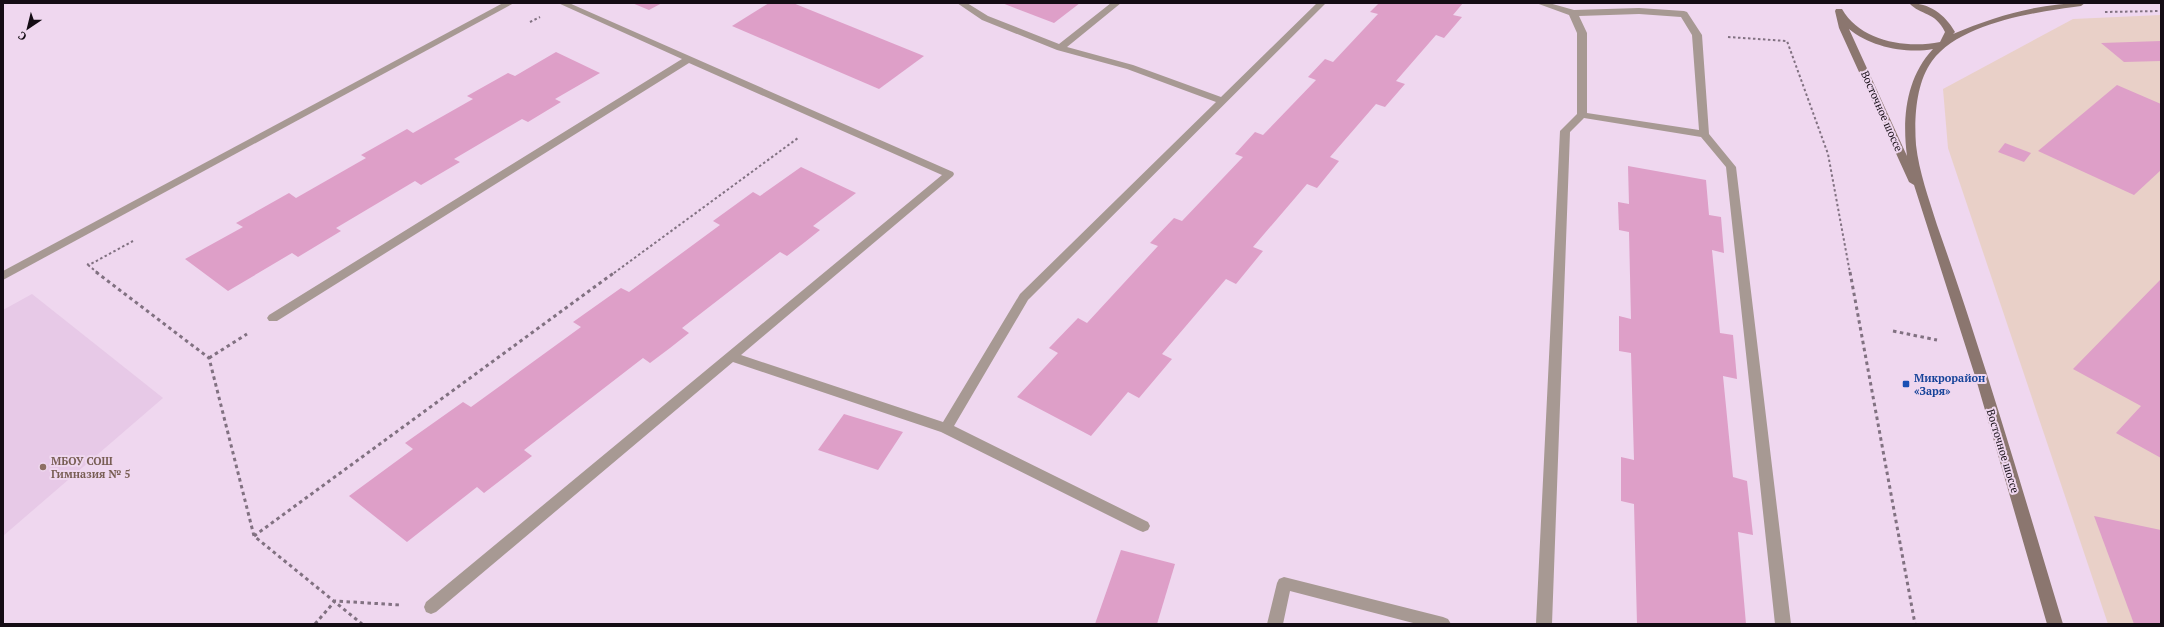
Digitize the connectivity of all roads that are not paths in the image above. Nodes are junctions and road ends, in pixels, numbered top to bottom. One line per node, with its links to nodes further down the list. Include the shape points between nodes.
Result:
1 (510, 3): 18 (street)
2 (562, 3): 13 (street)
3 (961, 3): 12 (street, via 986,18)
4 (1116, 3): 12 (street)
5 (1322, 3): 14 (street)
6 (1540, 3): 10 (street)
7 (1913, 3): 11 (main road, via 1934,12 1946,22 1950,32)
8 (2082, 3): 11 (main road, Восточное шоссе, via 2046,7 2018,14 1989,23)
9 (1841, 7): 11 (main road, via 1845,22 1860,32 1886,43 1913,48); 17 (main road, Восточное шоссе, via 1844,28)
10 (1573, 13): 15 (street, via 1582,33); 16 (street, via 1639,11 1684,14 1697,35)
11 (1944, 44): 17 (main road, Восточное шоссе, via 1930,57 1914,90 1912,144)
12 (1060, 48): 14 (street, via 1130,67)
13 (689, 59): 19 (street); 20 (street, via 948,174)
14 (1222, 101): 21 (street, via 1024,297)
15 (1582, 115): 16 (street); 26 (street, via 1566,132)
16 (1704, 134): 27 (street, via 1731,167)
17 (1927, 210): 28 (main road, Восточное шоссе, via 1972,346)
18 (3, 276)
19 (273, 318)
20 (730, 356): 21 (street); 23 (street)
21 (946, 428): 22 (street)
22 (1143, 526)
23 (431, 607)
24 (1276, 624): 25 (street, via 1284,583)
25 (1444, 624)
26 (1544, 624)
27 (1783, 624)
28 (2055, 624)

